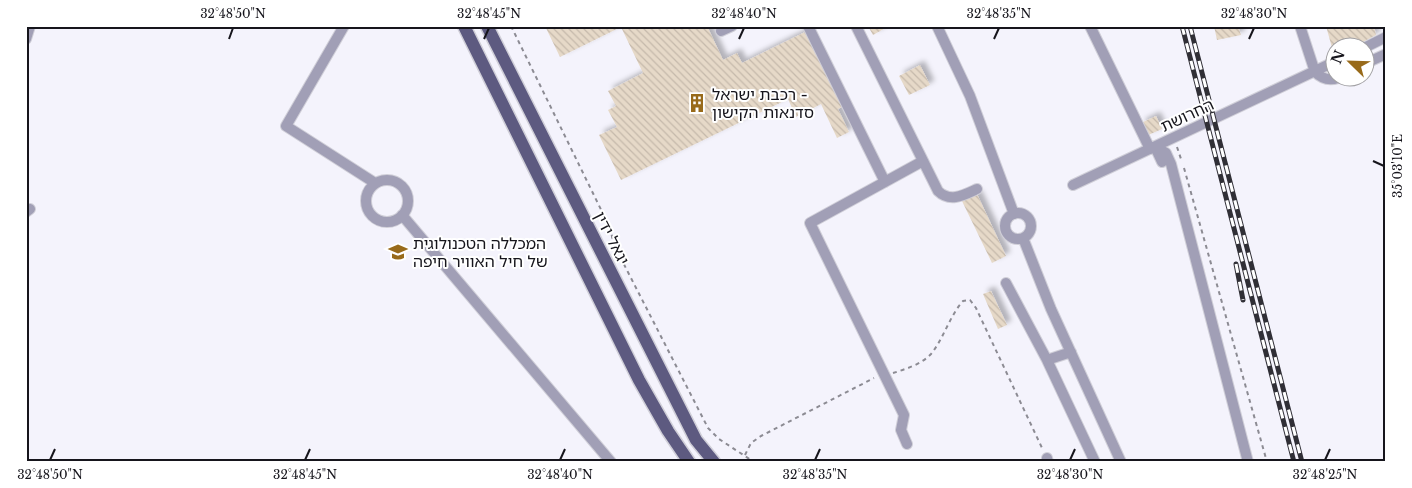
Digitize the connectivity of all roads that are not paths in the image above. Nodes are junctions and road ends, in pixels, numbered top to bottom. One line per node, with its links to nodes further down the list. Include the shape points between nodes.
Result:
1 (30, 26): 13 (street)
2 (344, 26): 24 (street, via 286,126)
3 (464, 26): 35 (main road, via 640,380 668,431)
4 (488, 26): 36 (main road, יגאל ידין, via 696,440)
5 (732, 26): 11 (street)
6 (808, 26): 23 (street)
7 (856, 26): 21 (street)
8 (937, 26): 27 (street, via 970,96)
9 (1090, 26): 20 (street)
10 (1300, 26): 18 (street)
11 (721, 31)
12 (1386, 37): 14 (street)
13 (26, 39)
14 (1374, 43)
15 (1386, 54): 16 (street)
16 (1374, 59)
17 (1324, 67): 18 (street, החרושת)
18 (1315, 72): 19 (street); 20 (street, החרושת)
19 (1324, 78)
20 (1153, 148): 22 (street); 25 (street, החרושת); 39 (street, via 1166,153 1171,164)
21 (923, 161): 23 (street); 26 (street, via 942,195 960,197)
22 (1162, 162)
23 (885, 182): 33 (street, via 810,223 904,416 901,430)
24 (375, 183): 28 (street, via 388,180 405,190 408,203); 28 (street, via 366,202 371,215 390,222)
25 (1073, 186)
26 (977, 189)
27 (1014, 214): 29 (street, via 1007,221 1007,231 1014,238); 29 (street, via 1023,214 1030,221 1030,231)
28 (402, 215): 34 (street)
29 (1023, 238): 31 (street)
30 (1006, 283): 32 (street)
31 (1071, 352): 32 (street); 38 (street)
32 (1047, 360): 37 (street)
33 (907, 444)
34 (611, 462)
35 (690, 462)
36 (714, 462)
37 (1095, 462)
38 (1121, 462)
39 (1248, 462)

